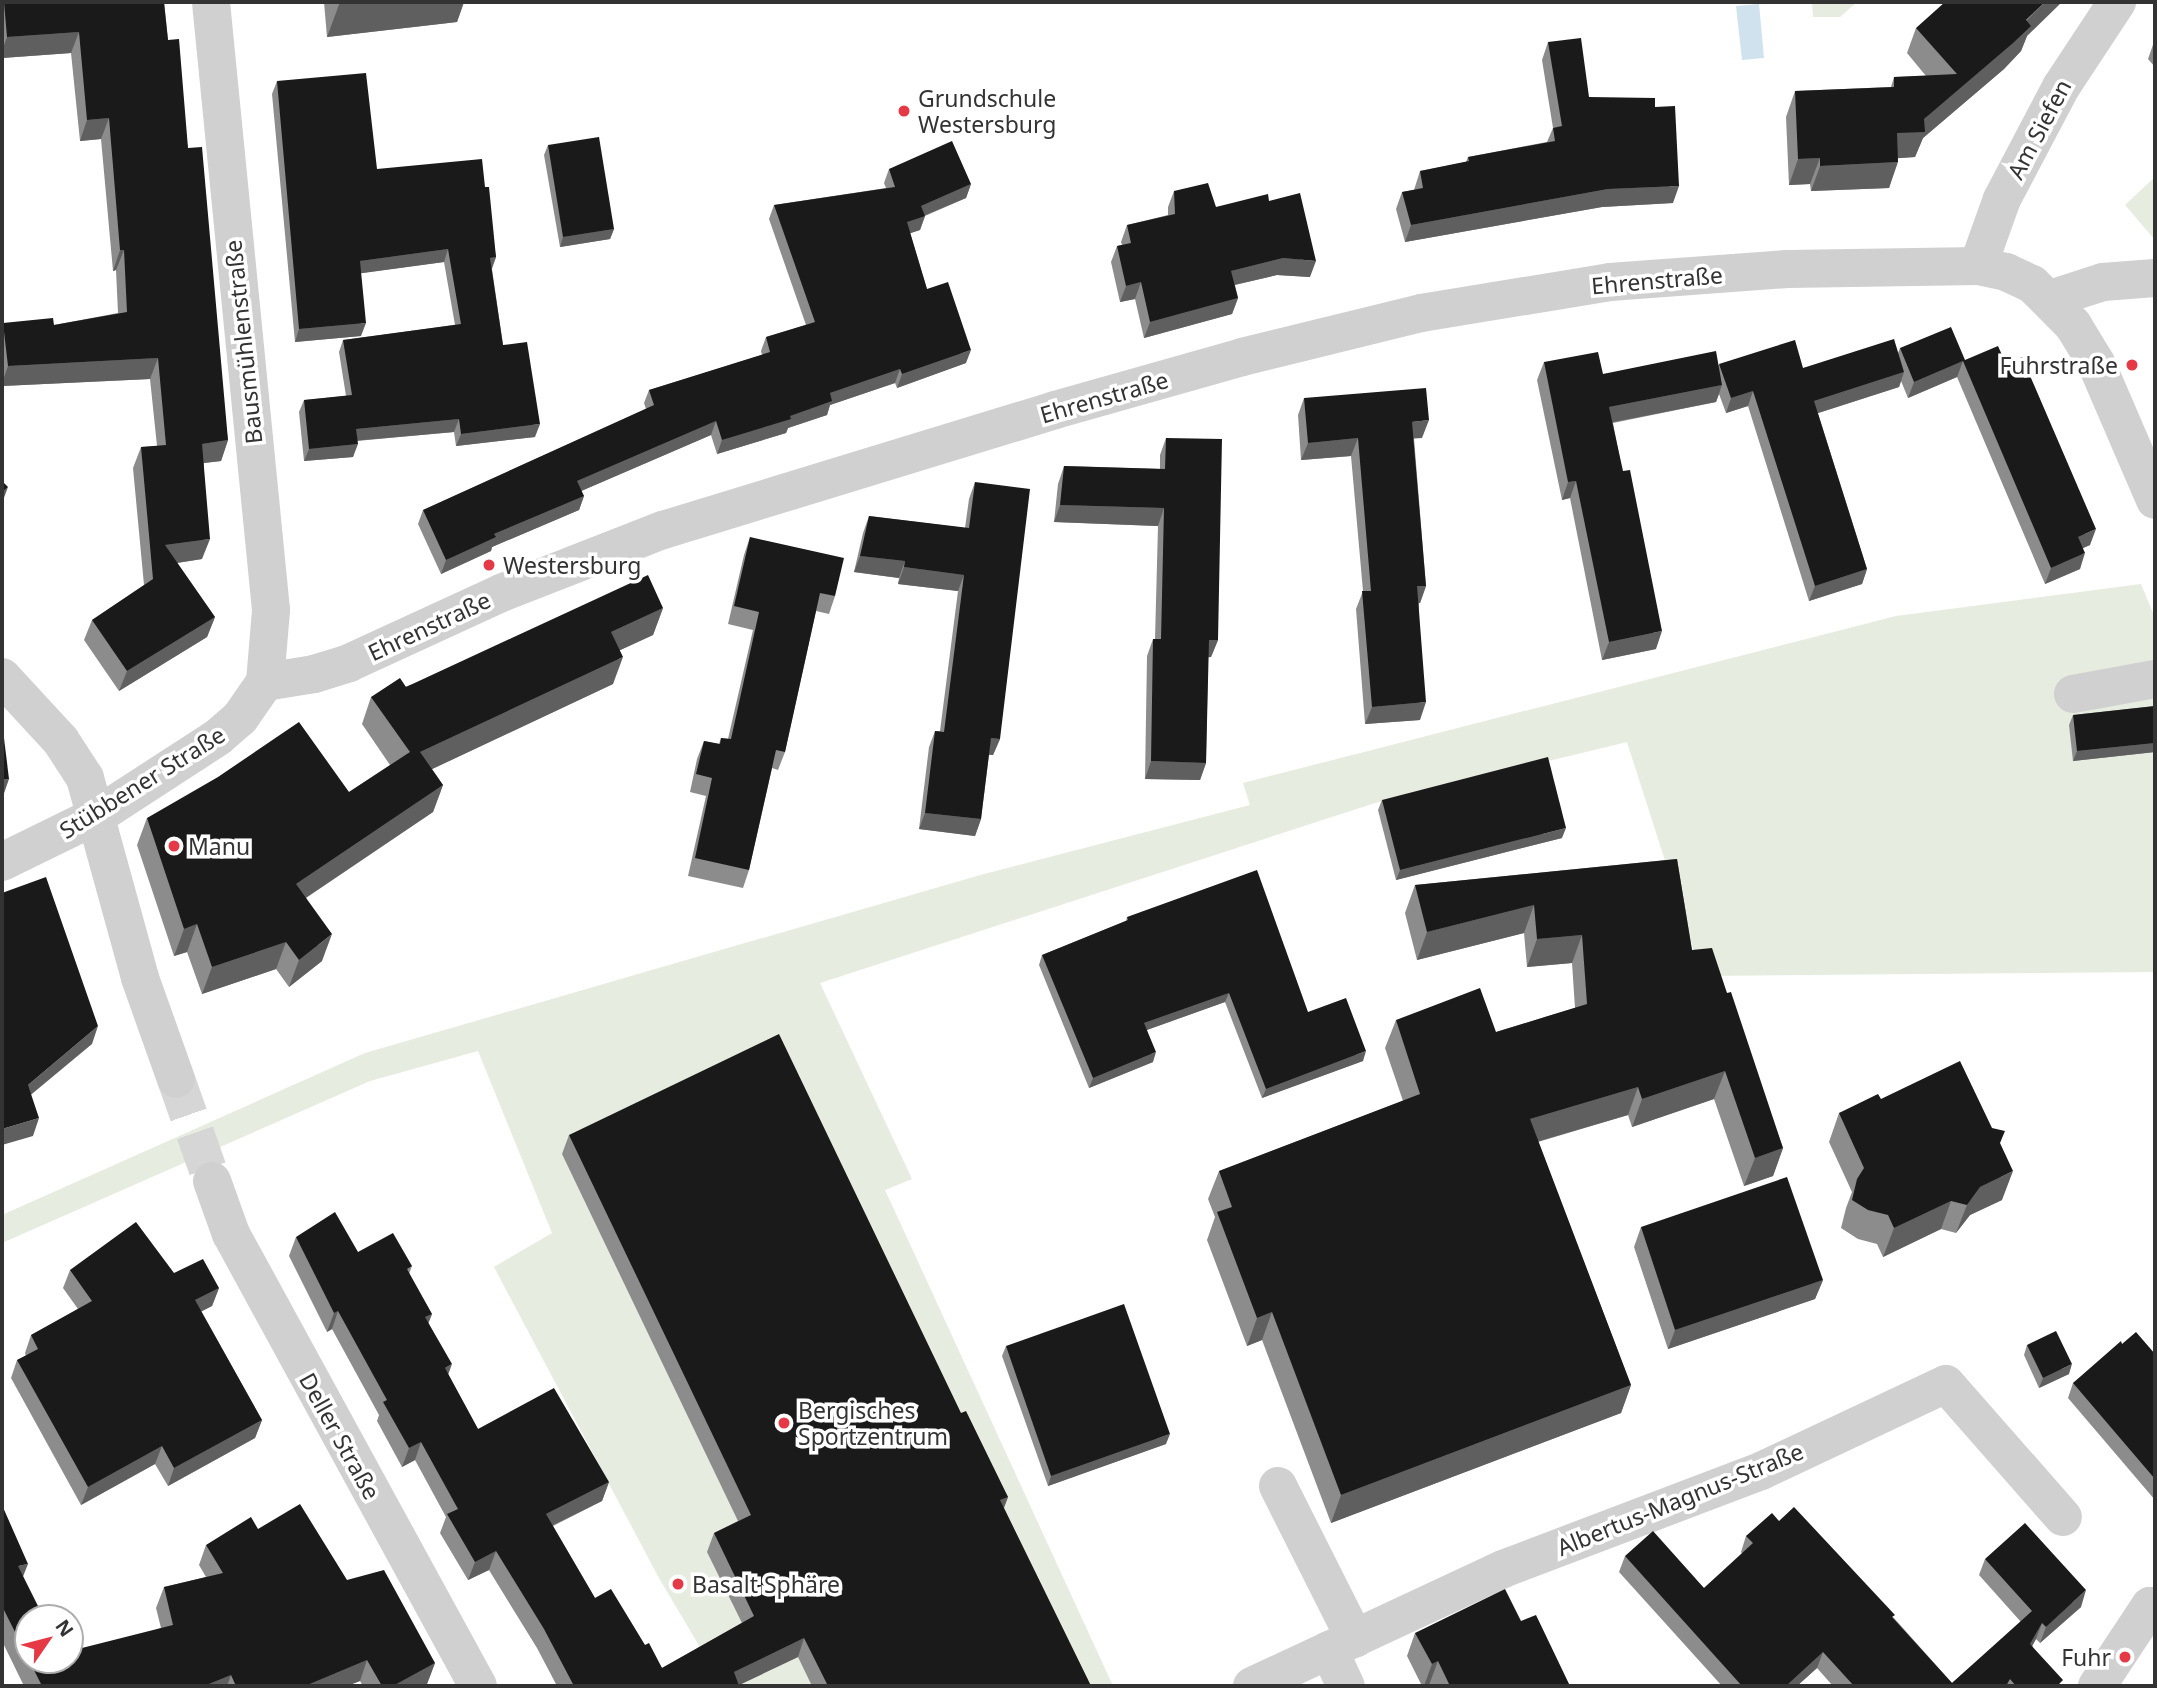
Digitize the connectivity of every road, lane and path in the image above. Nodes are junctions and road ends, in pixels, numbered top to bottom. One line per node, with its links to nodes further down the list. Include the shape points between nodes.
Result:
1 (211, 2): 9 (street, Bausmühlenstraße, via 271,610)
2 (2117, 2): 3 (street, Am Siefen, via 2061,86 2002,199)
3 (1978, 266): 5 (street, via 2006,272); 9 (street, Ehrenstraße, via 1788,269 1610,282 1421,313 1108,395 663,530 501,593 349,663)
4 (2155, 278): 5 (street, via 2103,282)
5 (2050, 299): 6 (street, via 2073,325 2096,363)
6 (2155, 500)
7 (2, 677): 11 (street, via 67,749 85,778)
8 (2155, 679): 10 (street)
9 (265, 682): 11 (street, Stübbener Straße, via 240,718 218,737)
10 (2073, 694)
11 (98, 815): 12 (street, Stübbener Straße); 13 (street, via 140,978)
12 (2, 862)
13 (176, 1079)
14 (212, 1181): 19 (street, Deller Straße, via 230,1234)
15 (1278, 1486): 18 (street)
16 (2063, 1517): 18 (street, Albertus-Magnus-Straße, via 1946,1384 1761,1472 1503,1570)
17 (2152, 1608): 22 (street)
18 (1342, 1644): 20 (street, Albertus-Magnus-Straße); 21 (street)
19 (478, 1686)
20 (1252, 1686)
21 (1346, 1686)
22 (2096, 1686)

